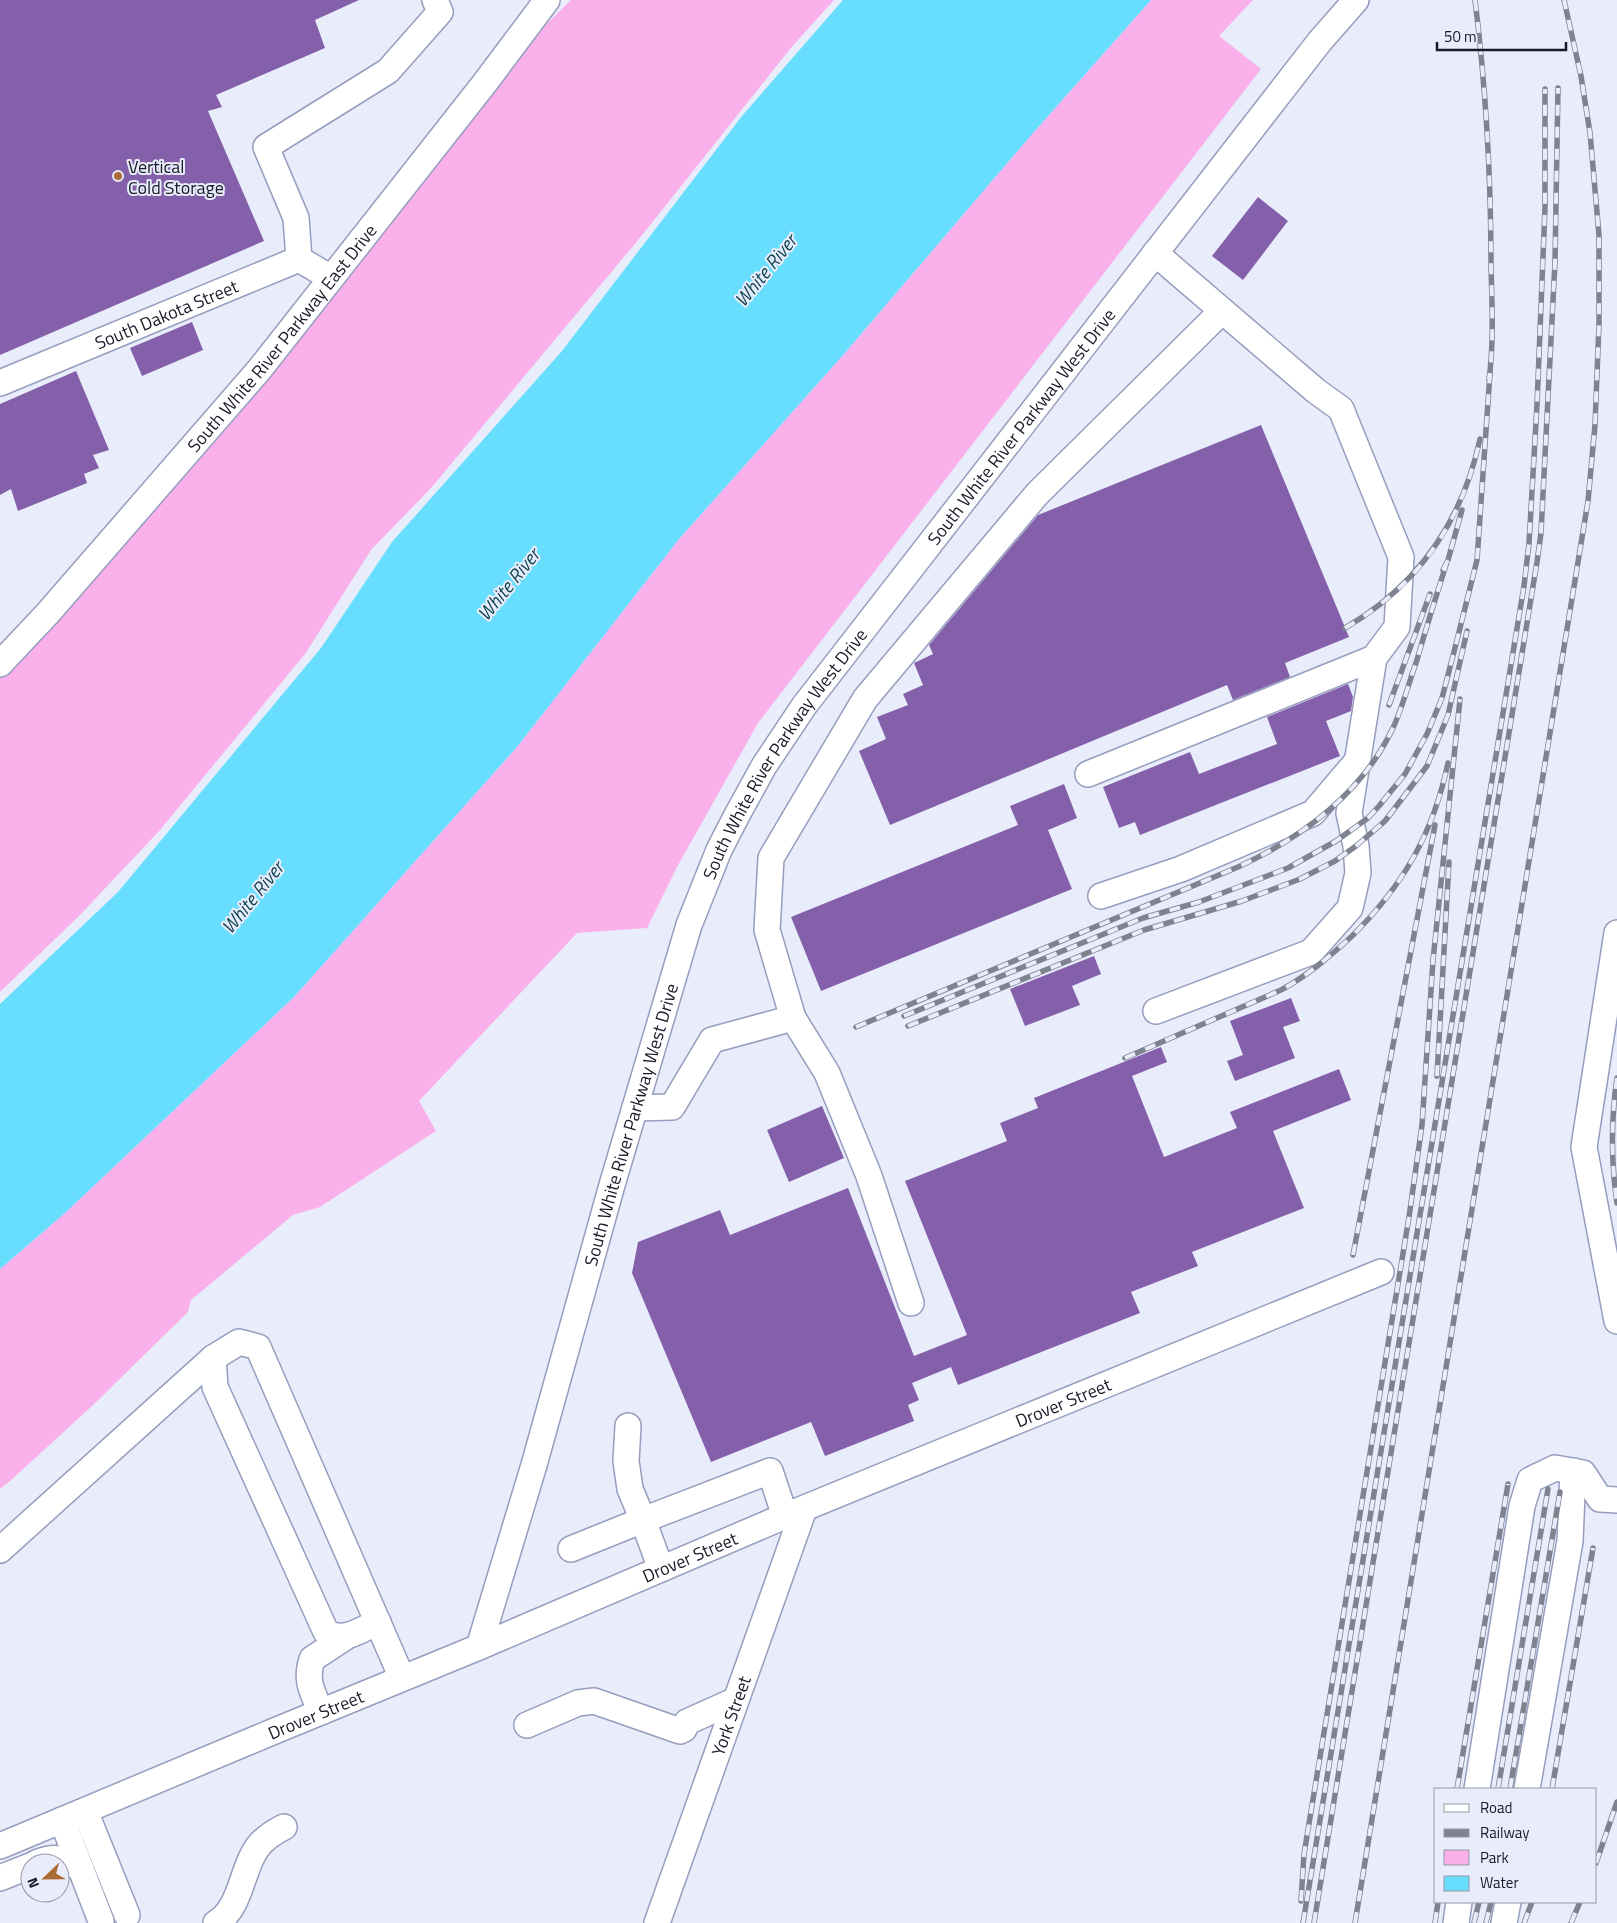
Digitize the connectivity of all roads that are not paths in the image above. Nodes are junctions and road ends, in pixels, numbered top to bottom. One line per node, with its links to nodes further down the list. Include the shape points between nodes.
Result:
1 (435, 0): 5 (street, via 440,12 388,71 266,147 296,218)
2 (547, 0): 6 (street, South White River Parkway East Drive)
3 (1356, 0): 4 (street, South White River Parkway West Drive, via 1320,41)
4 (1155, 253): 7 (street); 17 (street, South White River Parkway West Drive, via 804,706 760,772 719,850 694,910)
5 (299, 259): 6 (street); 8 (street, South Dakota Street)
6 (331, 278): 9 (street, South White River Parkway East Drive, via 247,385 67,591)
7 (1222, 311): 10 (street, via 1316,391 1341,408 1401,557 1397,627); 16 (street, via 1037,494 865,698 772,858 767,930)
8 (0, 383)
9 (2, 656)
10 (1374, 658): 11 (street); 12 (street)
11 (1358, 760): 13 (street, via 1313,813 1181,869); 15 (street, via 1349,814 1358,873 1350,908 1311,952)
12 (1088, 774)
13 (1101, 896)
14 (1617, 933): 20 (street, via 1584,1147)
15 (1156, 1011)
16 (793, 1018): 17 (street, via 712,1040 672,1107); 19 (street, via 827,1073 869,1176)
17 (635, 1108): 33 (street, South White River Parkway West Drive)
18 (1381, 1272): 25 (street, Drover Street)
19 (911, 1303)
20 (1617, 1321)
21 (213, 1358): 28 (street); 31 (street, via 239,1342 258,1347); 32 (street, via 215,1387 326,1632 335,1637)
22 (628, 1426): 26 (street, via 626,1461 630,1489)
23 (1573, 1471): 24 (street, via 1583,1473); 27 (street); 38 (street, via 1554,1468 1530,1480 1522,1506)
24 (1608, 1499): 27 (street)
25 (795, 1512): 26 (street, via 770,1471); 30 (street, Drover Street); 35 (street, York Street)
26 (643, 1520): 29 (street); 30 (street)
27 (1570, 1541): 39 (street)
28 (0, 1550)
29 (571, 1550)
30 (661, 1569): 33 (street, Drover Street)
31 (378, 1622): 32 (street); 34 (street)
32 (347, 1636): 36 (street, via 312,1659 307,1674)
33 (479, 1647): 34 (street, Drover Street)
34 (402, 1678): 36 (street, Drover Street)
35 (736, 1700): 37 (street, via 687,1722 680,1731 594,1701 578,1703); 53 (street, York Street)
36 (321, 1712): 40 (street, Drover Street)
37 (527, 1725)
38 (1477, 1788)
39 (1527, 1788)
40 (85, 1810): 41 (street, Drover Street); 50 (street)
41 (62, 1820): 43 (street, Drover Street); 45 (street)
42 (284, 1827): 52 (street, via 262,1842 254,1852 225,1918)
43 (0, 1846)
44 (70, 1862): 45 (street)
45 (80, 1869): 51 (street)
46 (20, 1870): 47 (street)
47 (0, 1878)
48 (1459, 1903): 54 (street)
49 (1508, 1903): 55 (street)
50 (137, 1919): 51 (street, via 114,1916)
51 (100, 1922)
52 (216, 1923)
53 (657, 1923)
54 (1456, 1923)
55 (1504, 1923)

